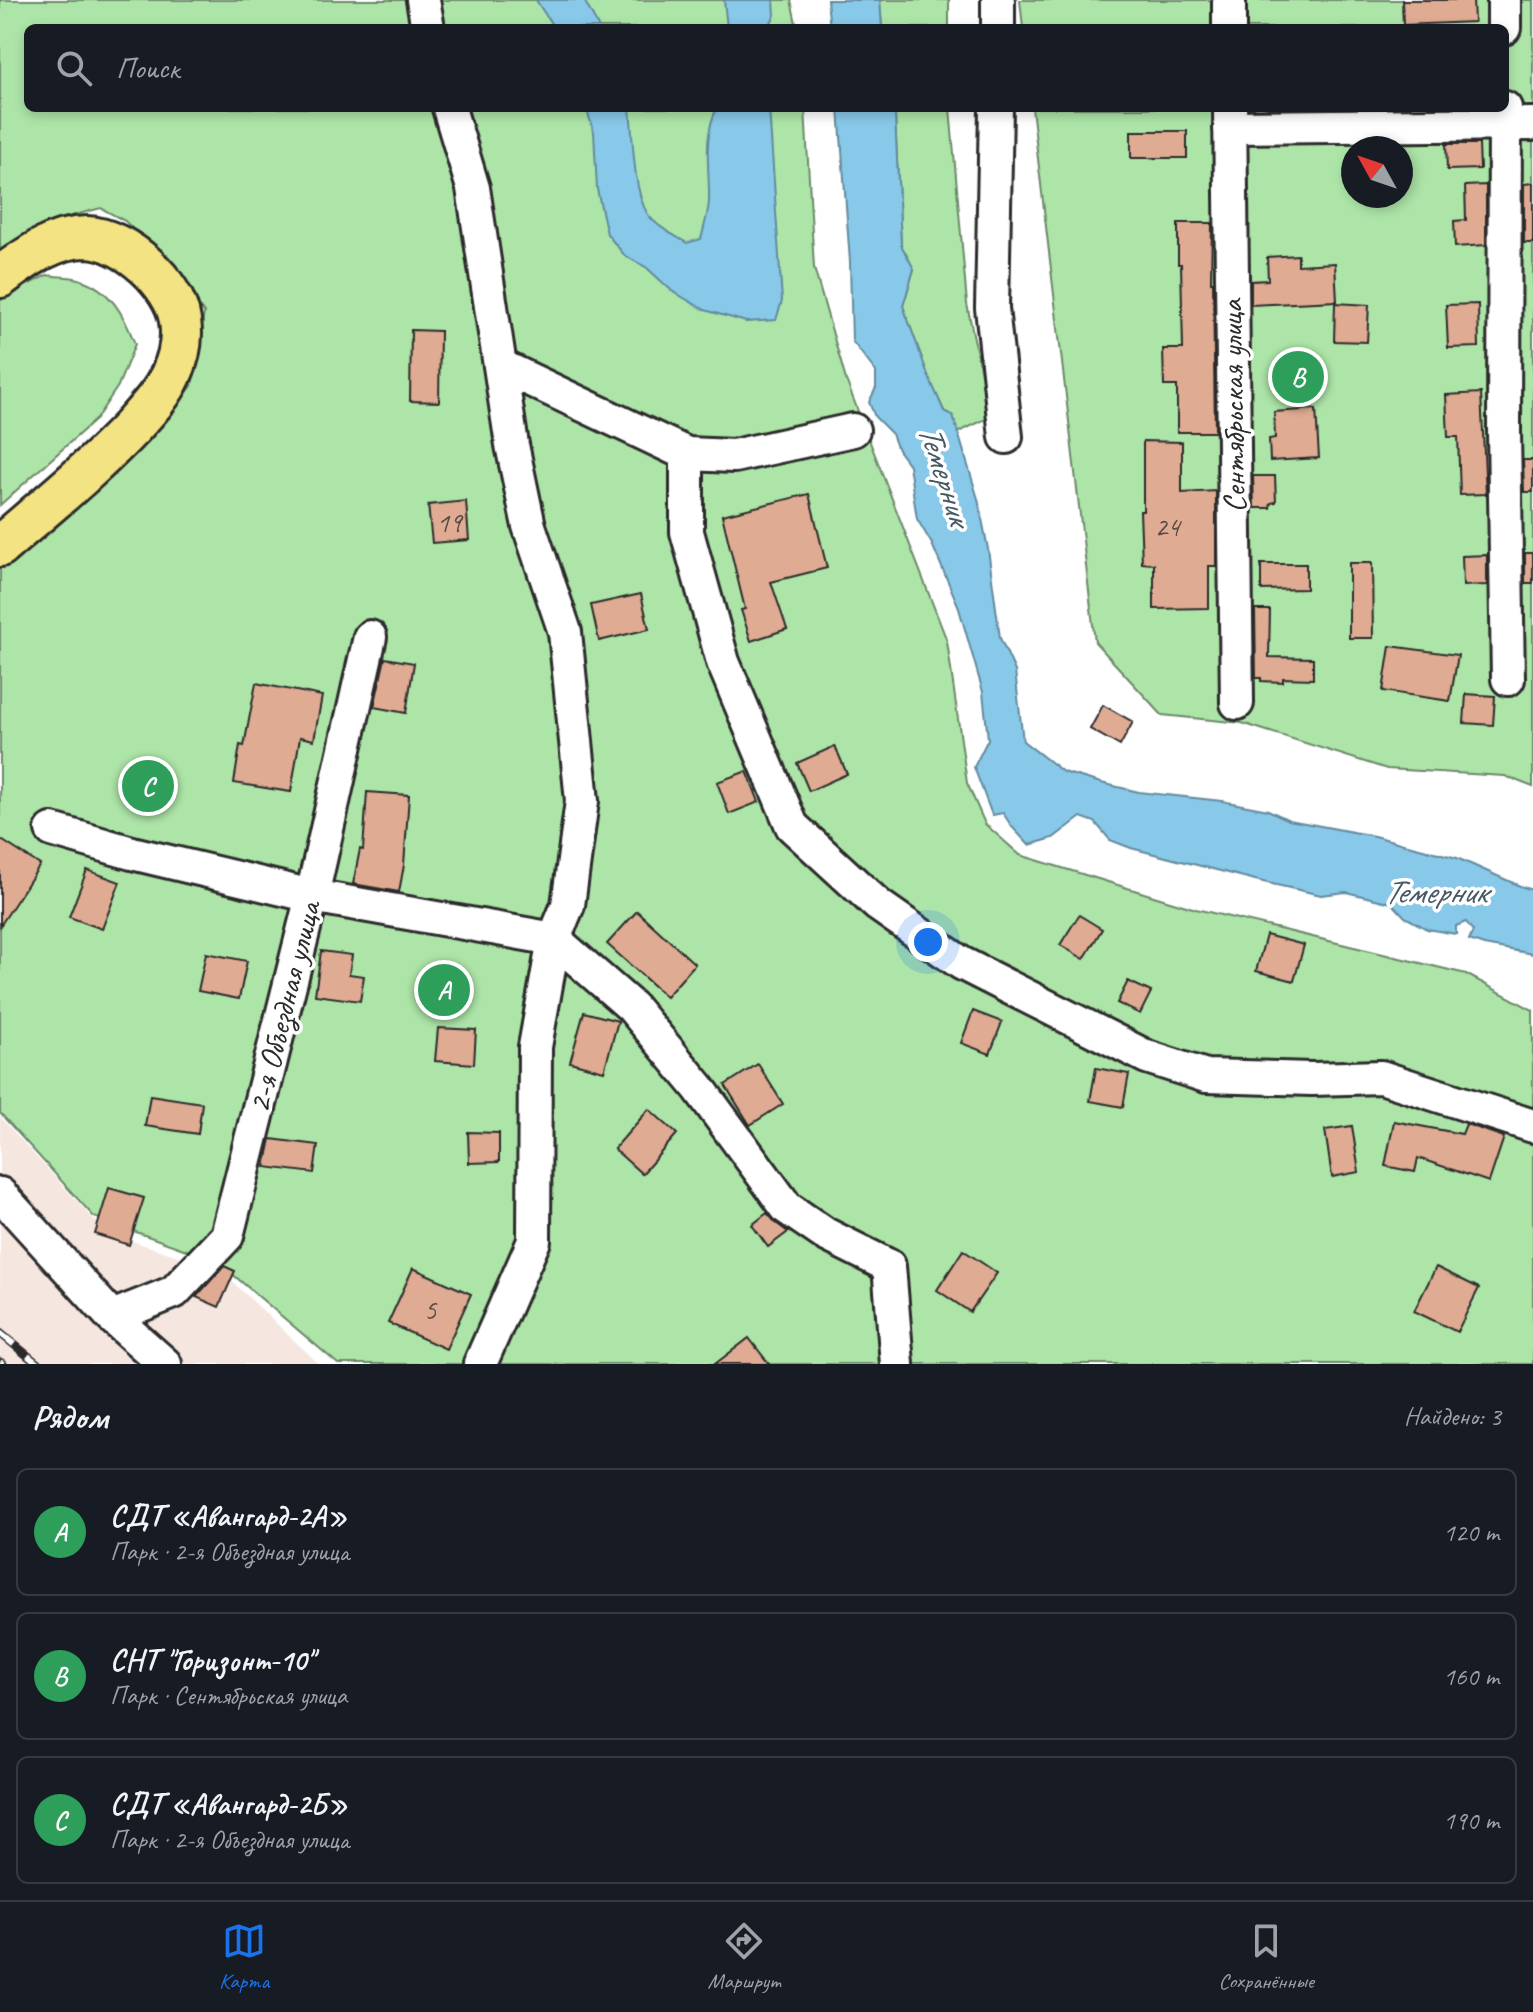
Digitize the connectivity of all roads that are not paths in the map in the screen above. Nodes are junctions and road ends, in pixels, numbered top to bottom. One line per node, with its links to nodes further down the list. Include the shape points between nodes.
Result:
1 (423, 0): 5 (street)
2 (998, 0): 6 (street)
3 (1229, 0): 7 (street)
4 (1504, 0): 8 (street)
5 (427, 24)
6 (998, 24)
7 (1229, 24)
8 (1504, 24)
9 (450, 112): 14 (street, via 473,188)
10 (996, 112): 16 (street, via 992,308)
11 (1230, 117): 12 (street); 21 (street, Сентябрьская улица)
12 (1514, 119): 20 (street, via 1504,431)
13 (0, 277): 18 (main road, via 60,240 87,237 112,242 137,257 169,295 180,319 181,345 154,403)
14 (501, 366): 17 (street); 24 (street, via 529,526 565,632 582,801 568,905)
15 (853, 430): 17 (street, via 734,456)
16 (1006, 437)
17 (687, 454): 25 (street, via 687,532 723,662 792,826 878,905 961,963 1161,1062 1206,1076 1381,1077)
18 (0, 546)
19 (370, 637): 23 (street, 2-я Объездная улица)
20 (1508, 679)
21 (1237, 703)
22 (52, 830): 23 (street)
23 (312, 896): 24 (street); 27 (street, 2-я Объездная улица, via 227,1236 174,1292)
24 (554, 939): 29 (street, via 535,1047 534,1241); 30 (street, via 632,1007 787,1208 889,1266)
25 (1533, 1126)
26 (0, 1194): 27 (street)
27 (112, 1317): 28 (street)
28 (165, 1364)
29 (480, 1364)
30 (897, 1364)

